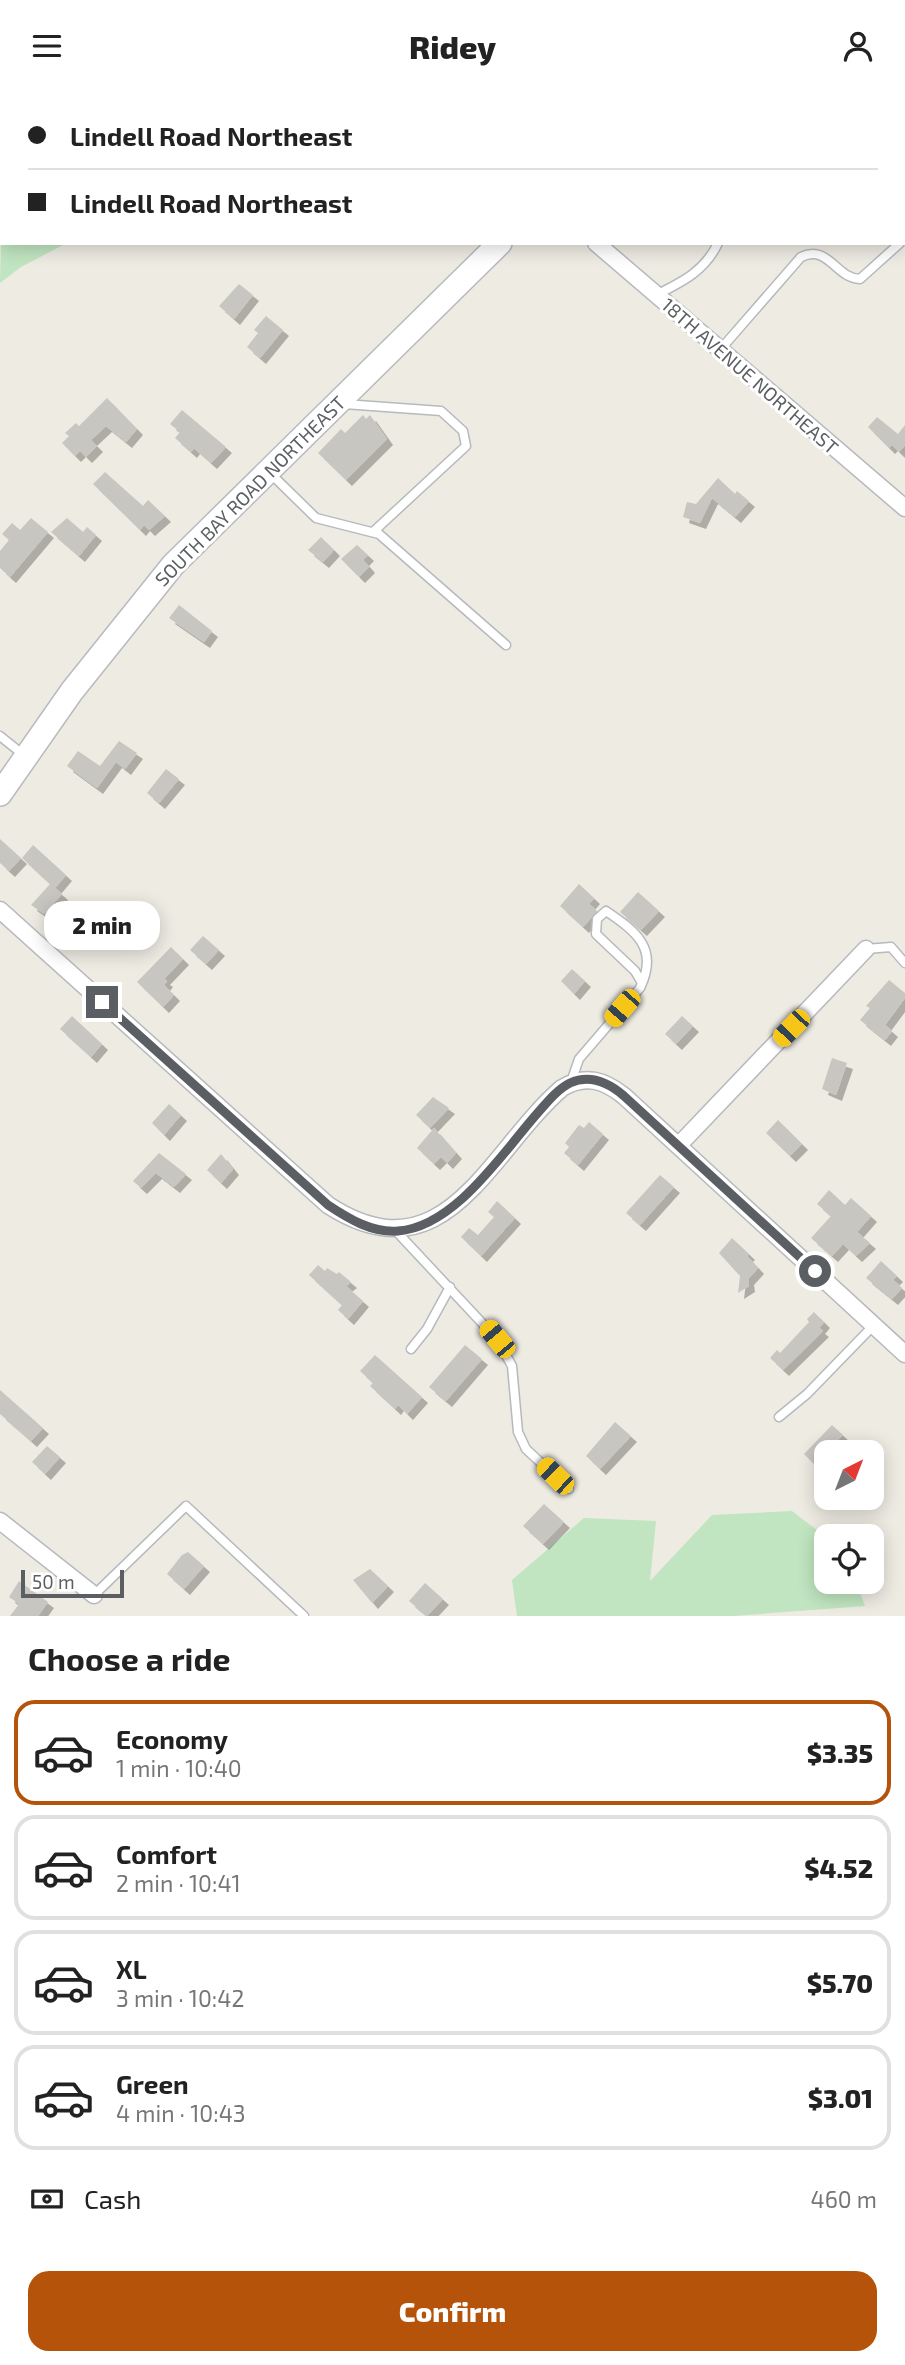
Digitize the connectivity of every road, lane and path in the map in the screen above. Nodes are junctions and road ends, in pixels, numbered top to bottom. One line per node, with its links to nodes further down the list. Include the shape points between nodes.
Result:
1 (497, 245): 7 (street, SOUTH BAY ROAD NORTHEAST)
2 (598, 245): 5 (street, 18TH AVENUE NORTHEAST)
3 (716, 245): 5 (lane, via 694,274)
4 (898, 245): 6 (lane, via 860,279 846,276 821,254 801,257)
5 (656, 295): 6 (street, 18TH AVENUE NORTHEAST)
6 (720, 350): 9 (street, 18TH AVENUE NORTHEAST)
7 (337, 403): 8 (street, SOUTH BAY ROAD NORTHEAST); 10 (lane, via 442,411 463,431 466,446)
8 (268, 471): 10 (lane, via 316,518); 13 (street, SOUTH BAY ROAD NORTHEAST, via 173,565)
9 (905, 508)
10 (373, 532): 11 (lane)
11 (506, 645)
12 (0, 736): 13 (lane)
13 (26, 756): 14 (street, SOUTH BAY ROAD NORTHEAST)
14 (0, 794)
15 (0, 910): 21 (street, via 328,1205 353,1221)
16 (866, 949): 17 (lane, via 891,947); 20 (street)
17 (905, 963)
18 (642, 983): 18 (lane, via 648,971 646,947 606,911 597,919 596,934); 19 (lane, via 579,1059)
19 (571, 1082): 20 (street, via 589,1079 611,1085); 21 (street, via 450,1209 421,1225)
20 (678, 1146): 23 (street)
21 (396, 1231): 22 (lane)
22 (450, 1287): 24 (lane); 27 (lane, via 481,1320 512,1366 518,1432 526,1449)
23 (874, 1325): 25 (street); 26 (lane)
24 (411, 1349)
25 (905, 1353)
26 (779, 1417)
27 (569, 1489)
28 (1, 1524): 29 (street)
29 (94, 1595): 30 (lane, via 186,1506)
30 (304, 1616)

